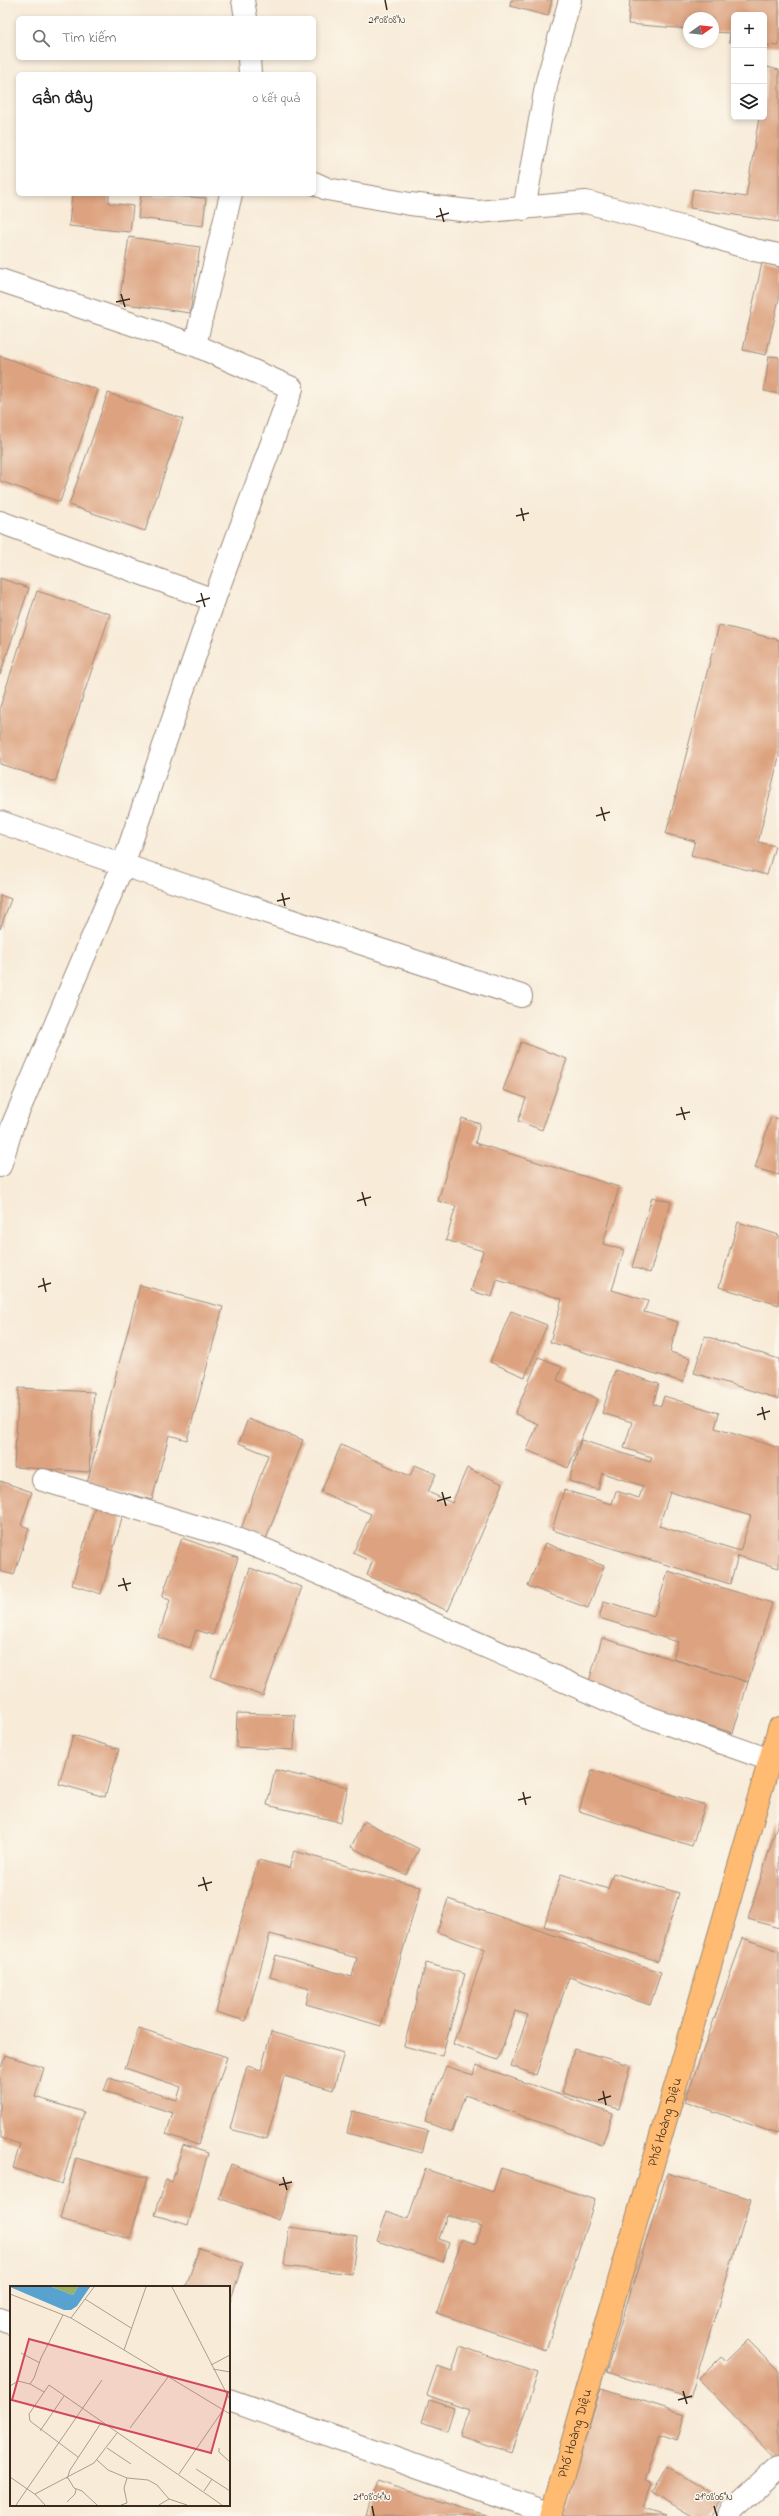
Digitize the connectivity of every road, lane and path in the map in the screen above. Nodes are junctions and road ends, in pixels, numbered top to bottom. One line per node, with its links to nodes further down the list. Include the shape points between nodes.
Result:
1 (243, 0): 3 (street)
2 (570, 0): 8 (street, via 547,81)
3 (246, 16)
4 (249, 60): 5 (street)
5 (250, 72)
6 (316, 184): 8 (street, via 327,189 410,204 478,212)
7 (231, 196): 11 (street)
8 (524, 210): 9 (street, via 586,202)
9 (779, 255)
10 (0, 280): 11 (street)
11 (195, 345): 13 (street, via 292,388)
12 (0, 522): 13 (street)
13 (214, 600): 15 (street)
14 (0, 822): 15 (street)
15 (123, 866): 16 (street); 17 (street)
16 (521, 996)
17 (7, 1121): 18 (street)
18 (0, 1166)
19 (43, 1480): 21 (street, via 231,1537 268,1551 637,1713)
20 (779, 1728): 21 (main road, Phố Hoàng Diệu)
21 (770, 1760): 26 (main road, Phố Hoàng Diệu)
22 (0, 2319): 23 (street)
23 (10, 2323)
24 (230, 2400): 26 (street)
25 (779, 2468): 27 (street, via 733,2509)
26 (551, 2515)
27 (729, 2516)

